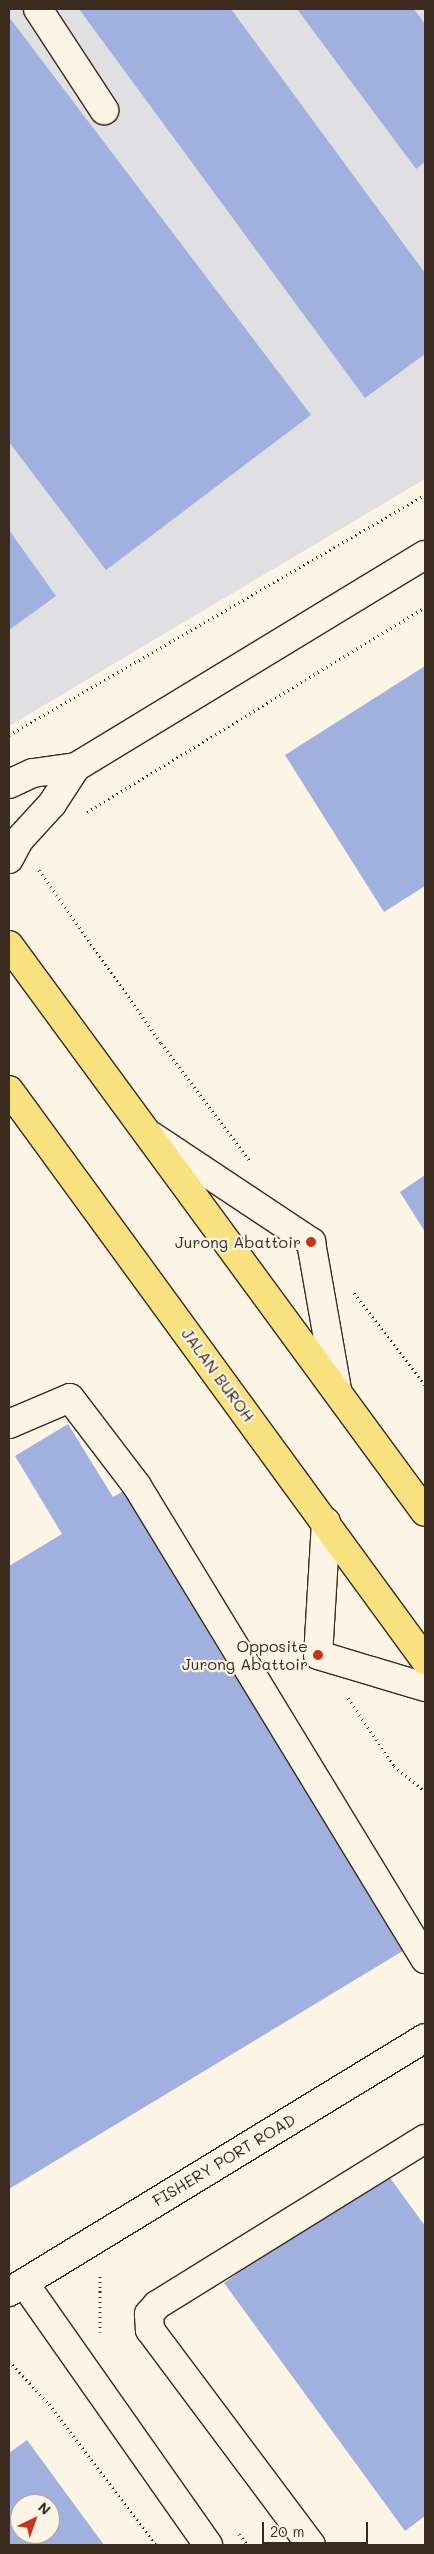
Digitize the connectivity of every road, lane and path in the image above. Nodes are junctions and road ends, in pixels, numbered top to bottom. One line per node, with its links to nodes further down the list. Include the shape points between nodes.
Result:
1 (38, 9): 2 (street)
2 (104, 110)
3 (425, 496): 6 (path)
4 (425, 555): 7 (street)
5 (425, 607): 9 (path)
6 (9, 735)
7 (76, 766): 8 (street, via 34,773); 10 (street, via 52,804)
8 (9, 784)
9 (81, 816)
10 (14, 850): 14 (path)
11 (9, 945): 13 (highway)
12 (9, 1090): 20 (highway, JALAN BUROH)
13 (153, 1137): 17 (highway); 17 (street, via 311,1242)
14 (251, 1162)
15 (349, 1287): 16 (path)
16 (425, 1385)
17 (336, 1389): 19 (highway)
18 (9, 1424): 25 (street, via 70,1398 137,1486)
19 (425, 1512)
20 (326, 1522): 21 (highway, JALAN BUROH); 22 (street, via 318,1655)
21 (425, 1660)
22 (425, 1687)
23 (345, 1694): 24 (path, via 394,1766)
24 (425, 1791)
25 (425, 1959)
26 (425, 2038): 28 (street, FISHERY PORT ROAD)
27 (425, 2139): 32 (street, via 157,2305 149,2314 150,2330)
28 (16, 2287): 31 (street, FISHERY PORT ROAD)
29 (9, 2361): 30 (path, via 49,2404)
30 (156, 2545)
31 (206, 2545)
32 (311, 2545)

